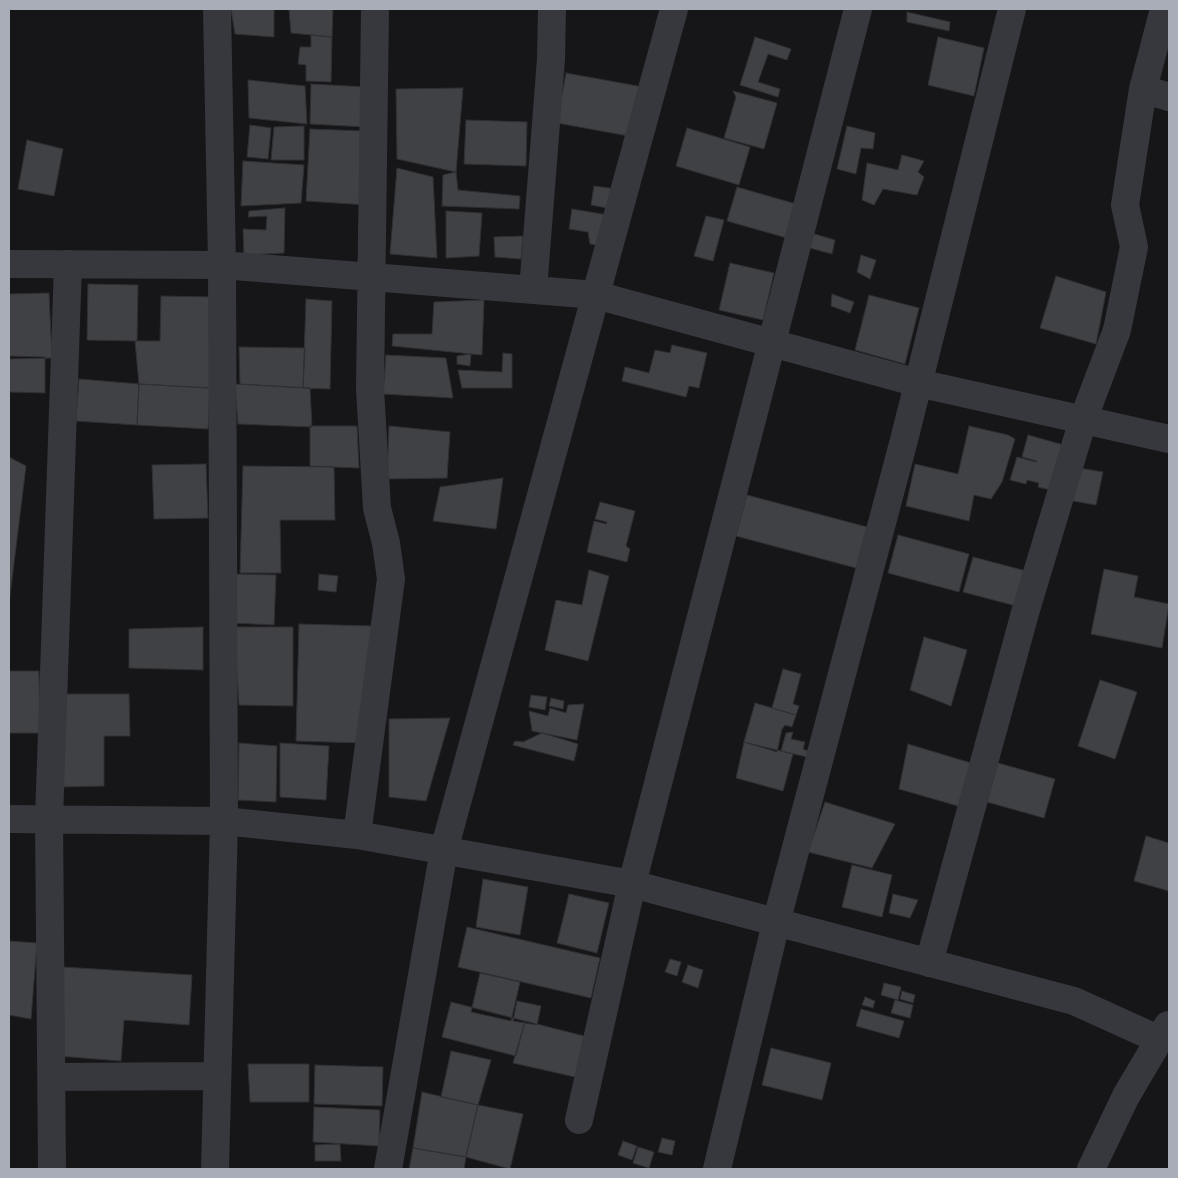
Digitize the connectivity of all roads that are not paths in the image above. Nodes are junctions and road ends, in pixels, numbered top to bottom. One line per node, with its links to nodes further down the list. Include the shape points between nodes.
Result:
1 (217, 9): 12 (street)
2 (375, 9): 13 (street)
3 (552, 9): 14 (street)
4 (674, 9): 15 (street)
5 (858, 9): 16 (street)
6 (1012, 9): 17 (street)
7 (1164, 9): 8 (street)
8 (1142, 89): 9 (street); 18 (street, via 1125,205 1134,247 1117,330)
9 (1169, 97)
10 (9, 264): 11 (street)
11 (68, 264): 12 (street); 21 (street)
12 (222, 265): 13 (street); 22 (street)
13 (371, 277): 14 (street); 23 (street, via 370,390 377,508 391,578)
14 (533, 290): 15 (street)
15 (596, 295): 16 (street); 24 (street)
16 (772, 342): 17 (street); 25 (street)
17 (918, 383): 18 (street); 26 (street)
18 (1083, 420): 19 (street); 27 (street, via 1025,614)
19 (1169, 439)
20 (9, 818): 21 (street)
21 (48, 819): 22 (street); 30 (street)
22 (224, 821): 23 (street); 29 (street)
23 (357, 835): 24 (street)
24 (444, 850): 25 (street); 34 (street)
25 (632, 884): 26 (street); 31 (street)
26 (776, 923): 27 (street); 35 (street)
27 (929, 964): 28 (street, via 1074,1001)
28 (1165, 1032): 36 (street, via 1126,1096)
29 (217, 1076): 30 (street); 33 (street)
30 (51, 1077): 32 (street)
31 (578, 1120)
32 (52, 1169)
33 (215, 1169)
34 (388, 1169)
35 (717, 1169)
36 (1091, 1169)

